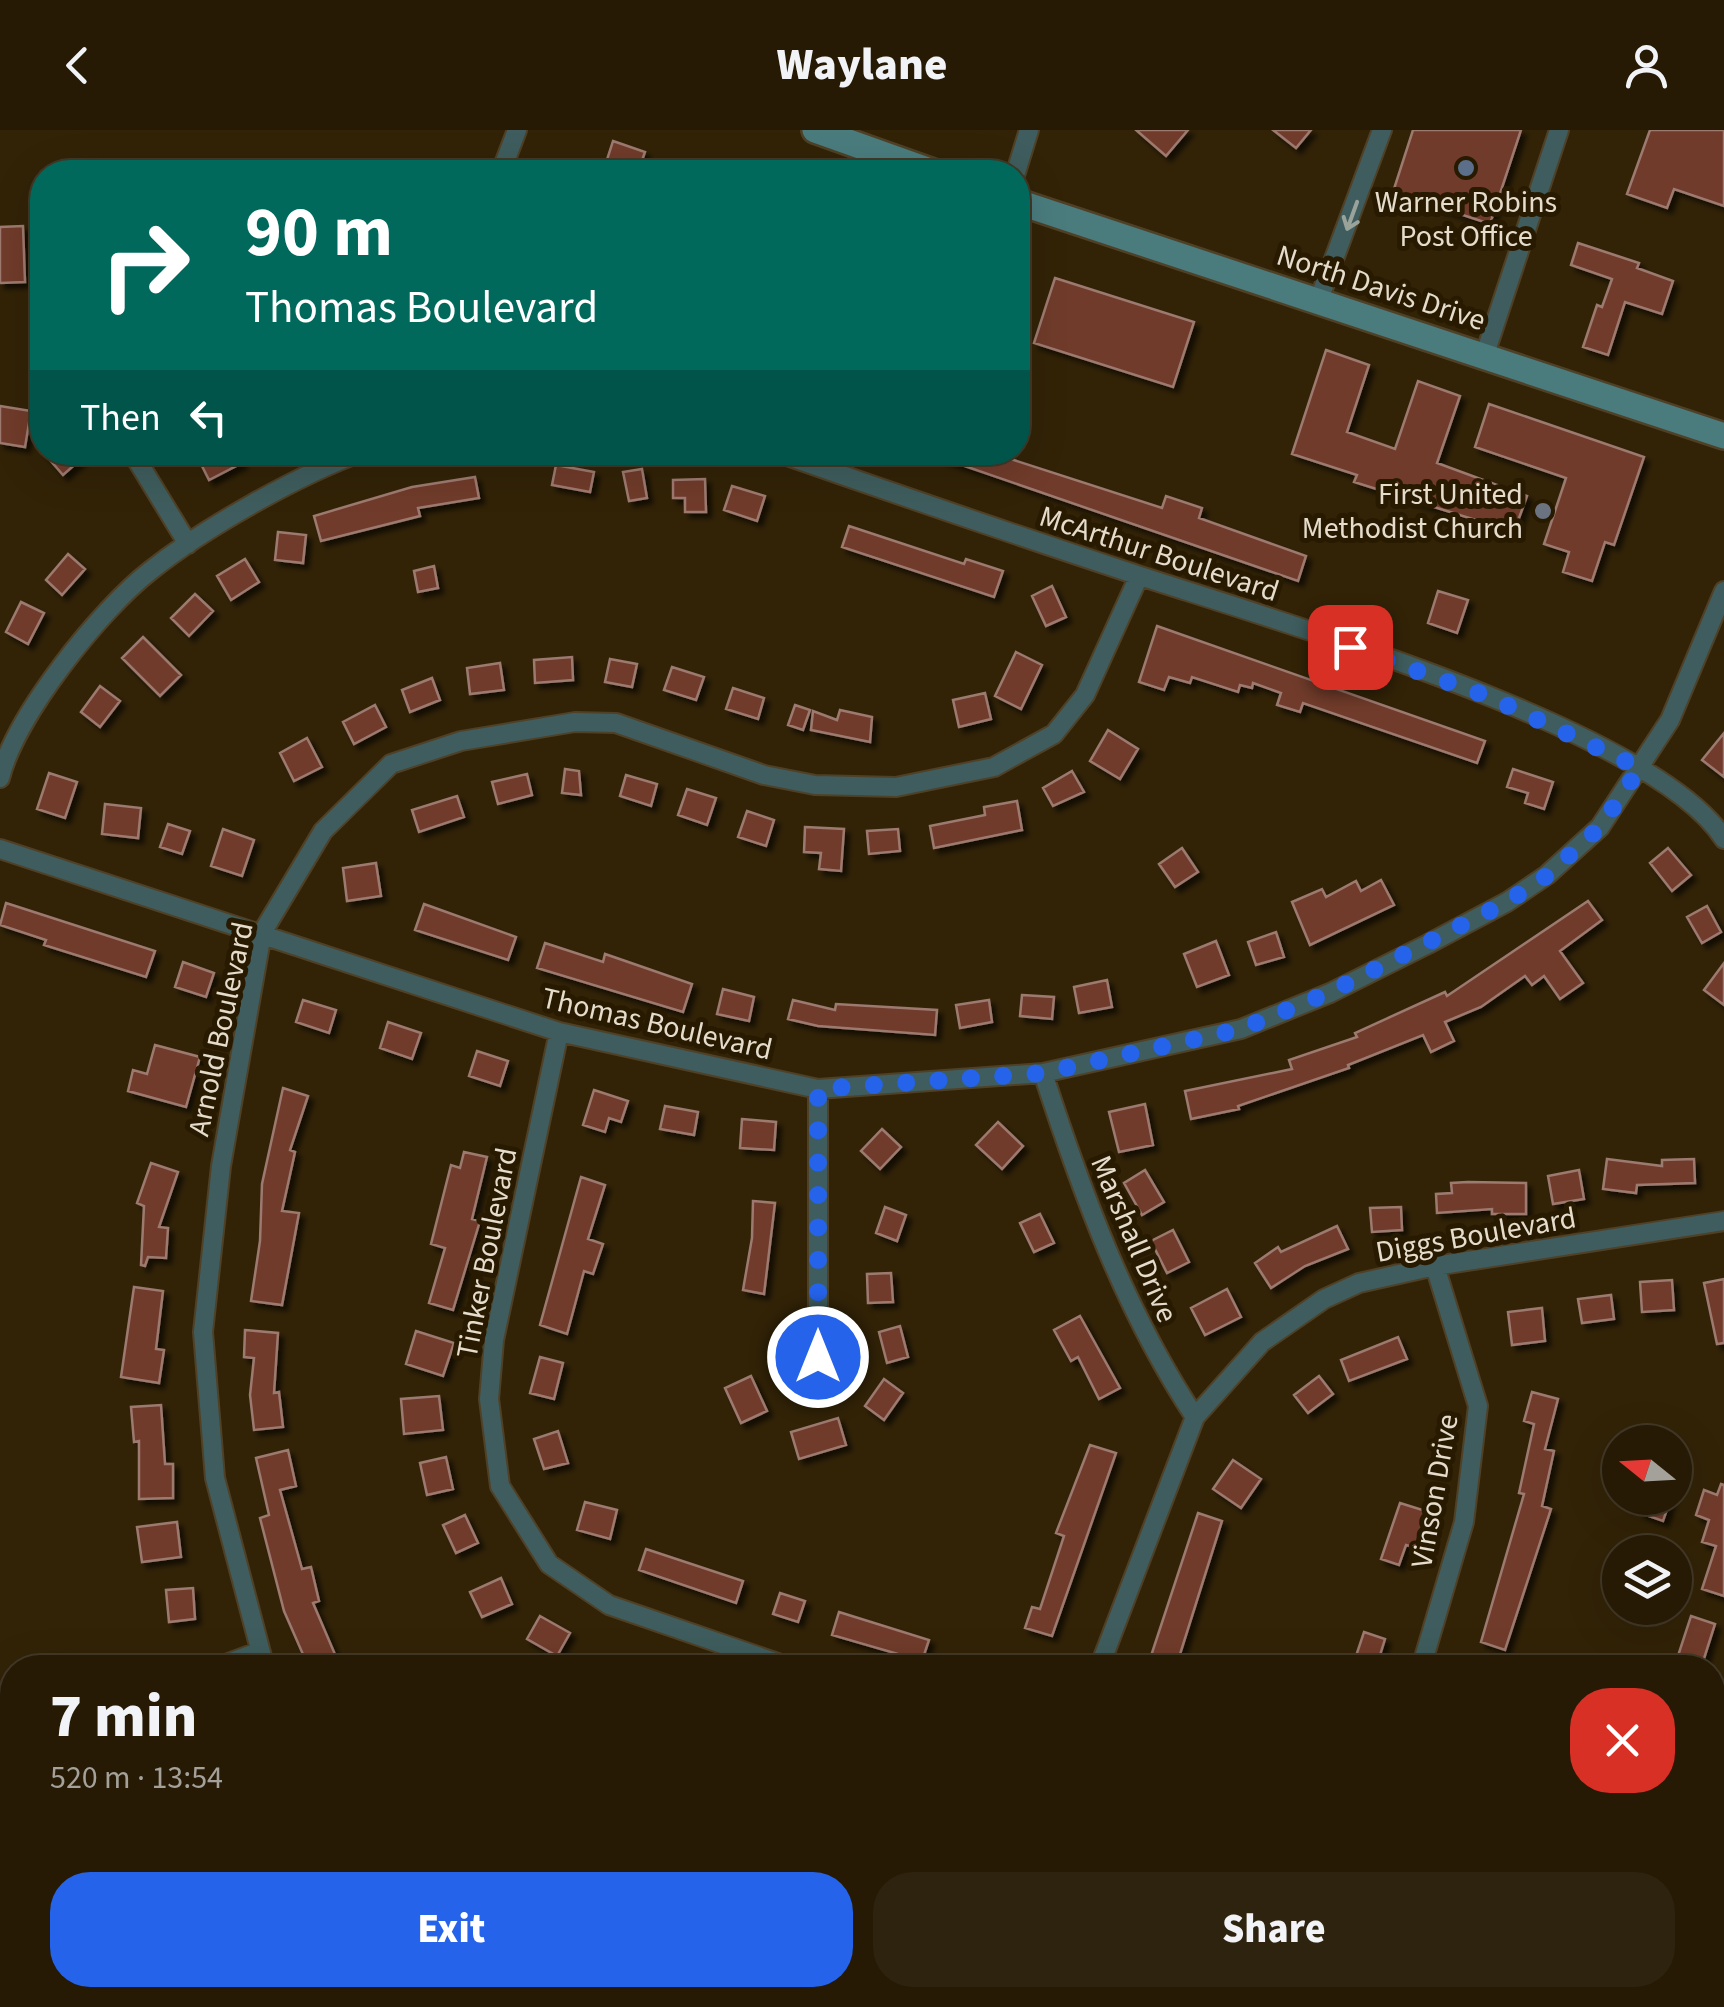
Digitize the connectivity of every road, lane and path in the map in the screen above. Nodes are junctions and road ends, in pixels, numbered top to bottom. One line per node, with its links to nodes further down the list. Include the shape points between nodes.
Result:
1 (517, 130): 6 (street)
2 (815, 130): 7 (main road)
3 (1029, 130): 8 (street)
4 (1382, 130): 10 (street, one-way to 10)
5 (1558, 130): 11 (street)
6 (506, 160)
7 (900, 160)
8 (1020, 160)
9 (1030, 206): 10 (main road, North Davis Drive)
10 (1318, 302): 11 (main road, North Davis Drive)
11 (1484, 357): 12 (main road, North Davis Drive)
12 (1724, 436)
13 (140, 465): 16 (street)
14 (328, 465): 16 (street)
15 (814, 465): 17 (street, McArthur Boulevard)
16 (188, 544): 20 (street, via 147,573 52,678)
17 (1139, 576): 19 (street, McArthur Boulevard, via 1470,690); 23 (street, Arnold Boulevard, via 1085,695 1054,734 994,767 896,787 850,787 764,774 616,723 574,722 461,741 390,764 351,800 323,832)
18 (1724, 591): 19 (street, Thomas Boulevard, via 1670,720)
19 (1640, 768): 21 (street, McArthur Boulevard, via 1688,798); 25 (street, Thomas Boulevard, via 1600,827 1548,875 1428,944 1241,1029)
20 (0, 778)
21 (1724, 839)
22 (0, 848): 23 (street, Thomas Boulevard)
23 (262, 934): 24 (street, Thomas Boulevard); 31 (street, Arnold Boulevard, via 221,1166 203,1332 215,1478)
24 (559, 1032): 26 (street, Thomas Boulevard); 32 (street, Tinker Boulevard, via 494,1340 489,1399 500,1486 550,1564 609,1605)
25 (1043, 1073): 26 (street, Thomas Boulevard); 30 (street, Marshall Drive, via 1077,1180 1145,1335)
26 (818, 1089): 29 (street)
27 (1724, 1221): 28 (street, Diggs Boulevard)
28 (1435, 1266): 30 (street, Diggs Boulevard, via 1359,1283 1324,1299 1262,1342); 34 (street, Vinson Drive, via 1478,1406 1464,1522)
29 (818, 1357)
30 (1195, 1417): 33 (street, Diggs Boulevard)
31 (261, 1655)
32 (754, 1655)
33 (1104, 1655)
34 (1425, 1655)

